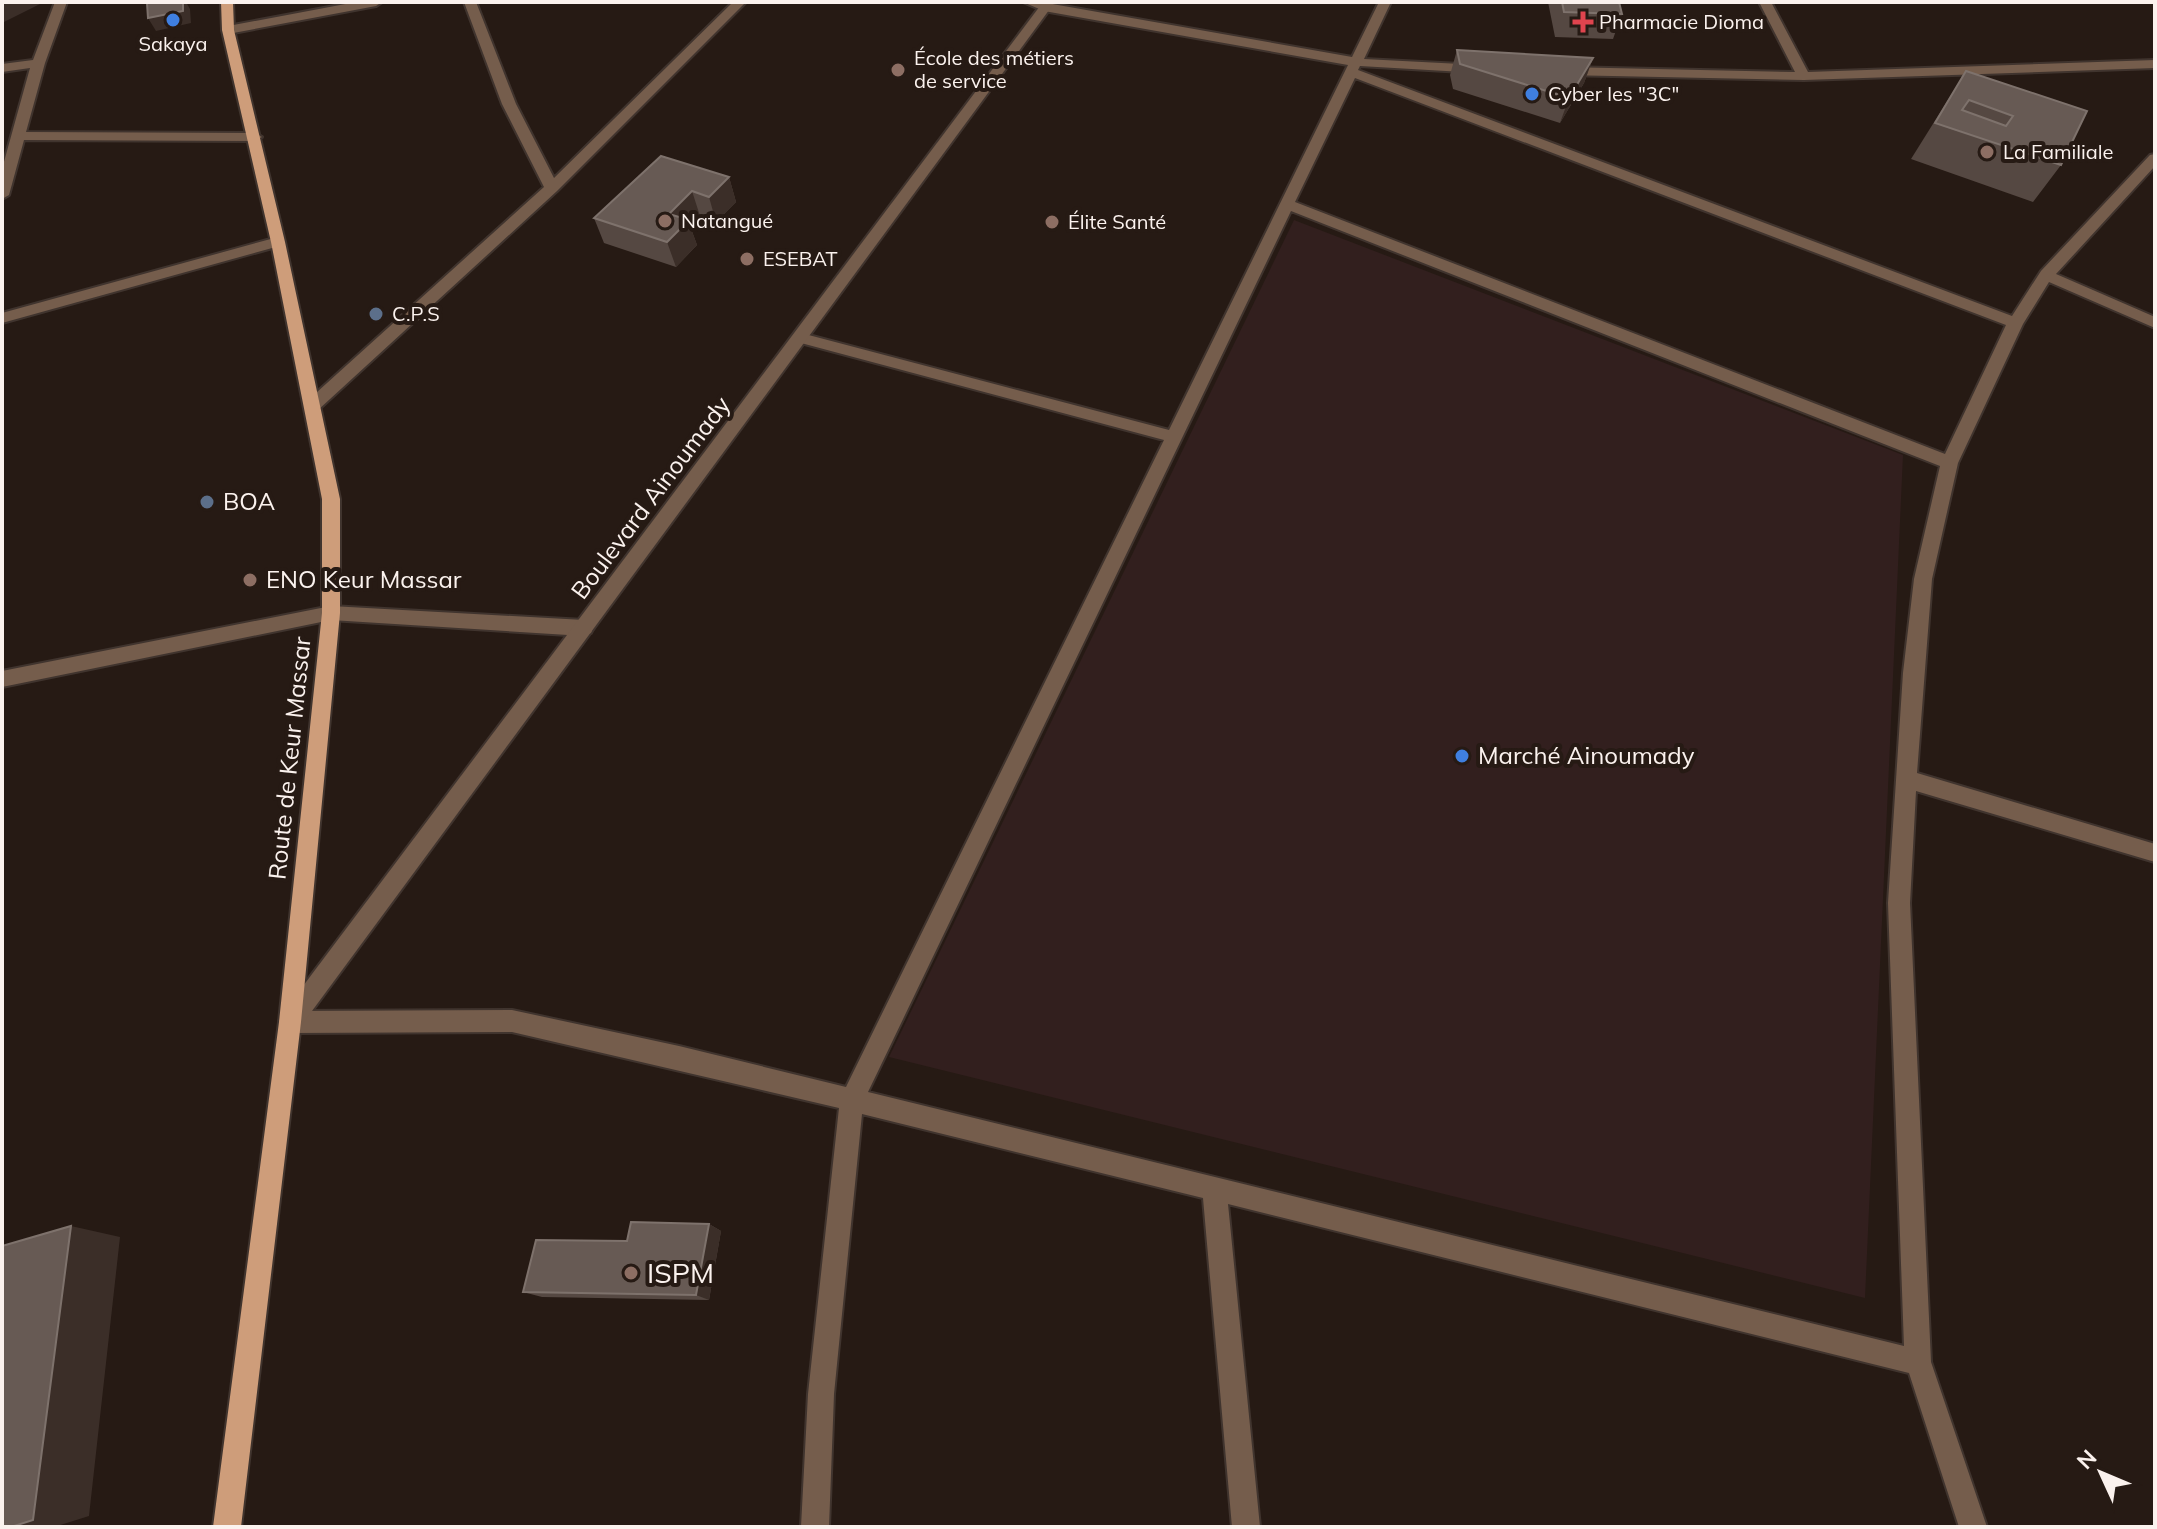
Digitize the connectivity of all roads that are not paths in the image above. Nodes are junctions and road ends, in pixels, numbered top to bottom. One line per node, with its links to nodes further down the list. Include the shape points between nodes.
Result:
1 (61, 2): 10 (street)
2 (227, 2): 9 (main road, Route de Keur Massar)
3 (376, 2): 9 (street)
4 (740, 2): 20 (street)
5 (1385, 2): 12 (street)
6 (1765, 2): 16 (street)
7 (1041, 4): 12 (street); 28 (street, Boulevard Ainoumady)
8 (476, 6): 20 (street, via 509,104)
9 (228, 30): 18 (main road, Route de Keur Massar)
10 (38, 63): 13 (street); 17 (street)
11 (2155, 64): 16 (street)
12 (1353, 67): 14 (street); 22 (street); 26 (street)
13 (2, 68)
14 (1498, 70)
15 (1543, 71): 16 (street)
16 (1804, 76)
17 (18, 136): 18 (street); 21 (street)
18 (255, 137): 23 (main road, Route de Keur Massar)
19 (2155, 158): 24 (street)
20 (552, 188): 29 (street)
21 (2, 194)
22 (1287, 204): 30 (street); 31 (street)
23 (278, 242): 25 (street); 29 (main road, Route de Keur Massar)
24 (2046, 275): 26 (street); 27 (street)
25 (2, 318)
26 (2015, 323): 31 (street)
27 (2155, 323)
28 (801, 338): 30 (street); 33 (street, Boulevard Ainoumady)
29 (312, 406): 32 (main road, Route de Keur Massar, via 331,499)
30 (1174, 437): 38 (street)
31 (1949, 463): 35 (street, via 1923,579)
32 (331, 613): 33 (street); 34 (street); 37 (main road, Route de Keur Massar)
33 (584, 628): 37 (street, Boulevard Ainoumady)
34 (2, 679)
35 (1906, 779): 36 (street); 40 (street, via 1899,903)
36 (2155, 853)
37 (290, 1022): 38 (street, via 512,1021); 41 (main road, Route de Keur Massar)
38 (851, 1102): 39 (street); 42 (street, via 821,1394)
39 (1214, 1188): 40 (street); 43 (street)
40 (1918, 1362): 44 (street)
41 (227, 1527)
42 (815, 1527)
43 (1246, 1527)
44 (1973, 1527)

